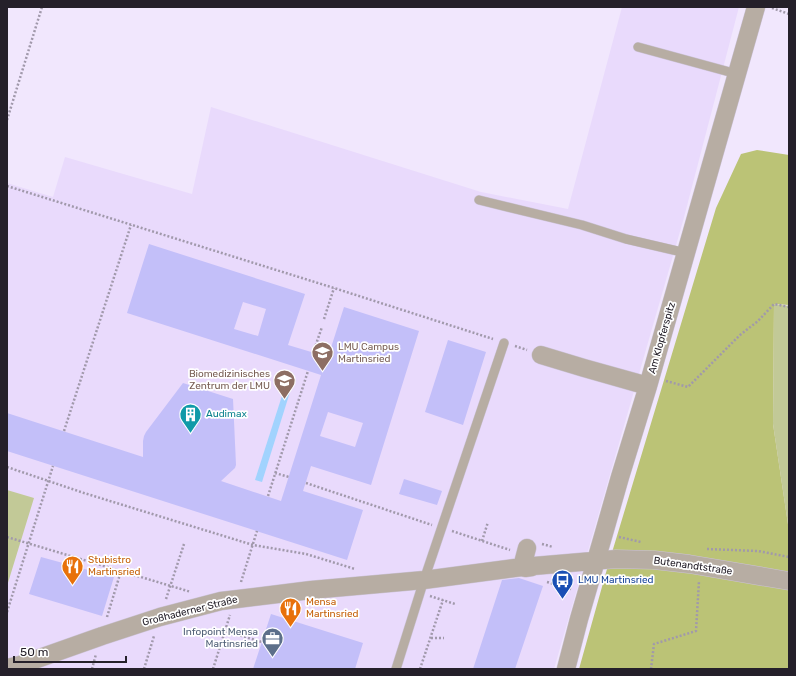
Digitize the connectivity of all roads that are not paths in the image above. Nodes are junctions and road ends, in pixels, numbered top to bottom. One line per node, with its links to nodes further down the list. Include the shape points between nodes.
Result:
1 (756, 7): 3 (street, Am Klopferspitz)
2 (638, 47): 3 (lane)
3 (737, 74): 5 (street, Am Klopferspitz)
4 (478, 200): 5 (lane)
5 (686, 253): 8 (street, Am Klopferspitz)
6 (504, 343): 11 (lane)
7 (541, 355): 8 (street, via 584,368)
8 (650, 381): 9 (street, Am Klopferspitz)
9 (596, 560): 10 (street, Butenandtstraße, via 654,560); 11 (street, Großhaderner Straße, via 528,553); 14 (street, Am Klopferspitz)
10 (789, 581)
11 (422, 586): 12 (street, Großhaderner Straße, via 311,590 221,601 160,617); 13 (lane)
12 (7, 668)
13 (396, 669)
14 (566, 669)

